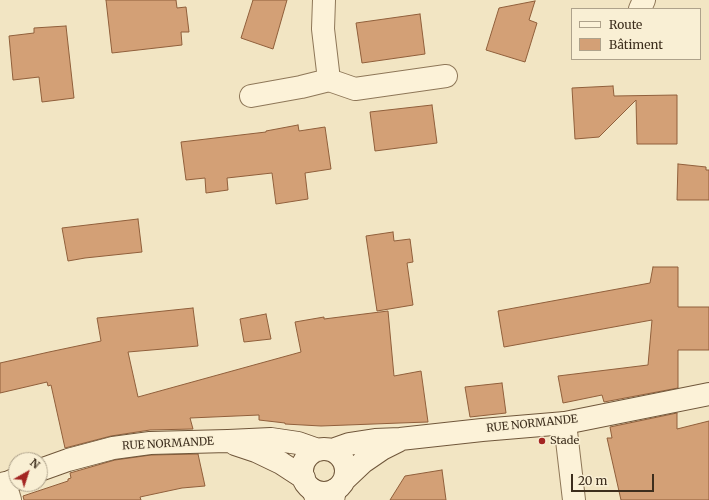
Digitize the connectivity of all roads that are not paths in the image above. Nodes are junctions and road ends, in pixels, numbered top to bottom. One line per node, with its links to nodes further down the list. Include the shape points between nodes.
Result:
1 (324, 0): 3 (street, via 323,29)
2 (446, 76): 3 (street, via 355,89)
3 (329, 80): 4 (street)
4 (251, 96)
5 (709, 394): 6 (street, RUE NORMANDE)
6 (565, 423): 7 (street, RUE NORMANDE); 12 (street)
7 (400, 440): 9 (street, RUE NORMANDE, via 375,440); 11 (street, RUE NORMANDE, via 382,449)
8 (228, 441): 9 (street, RUE NORMANDE, via 271,439); 10 (street, RUE NORMANDE, via 150,443 113,448); 11 (street, RUE NORMANDE, via 281,463)
9 (325, 450): 11 (street, RUE NORMANDE, via 338,453 343,458 346,472); 11 (street, RUE NORMANDE, via 312,453 303,464 302,471)
10 (48, 467)
11 (324, 490)
12 (574, 500)

